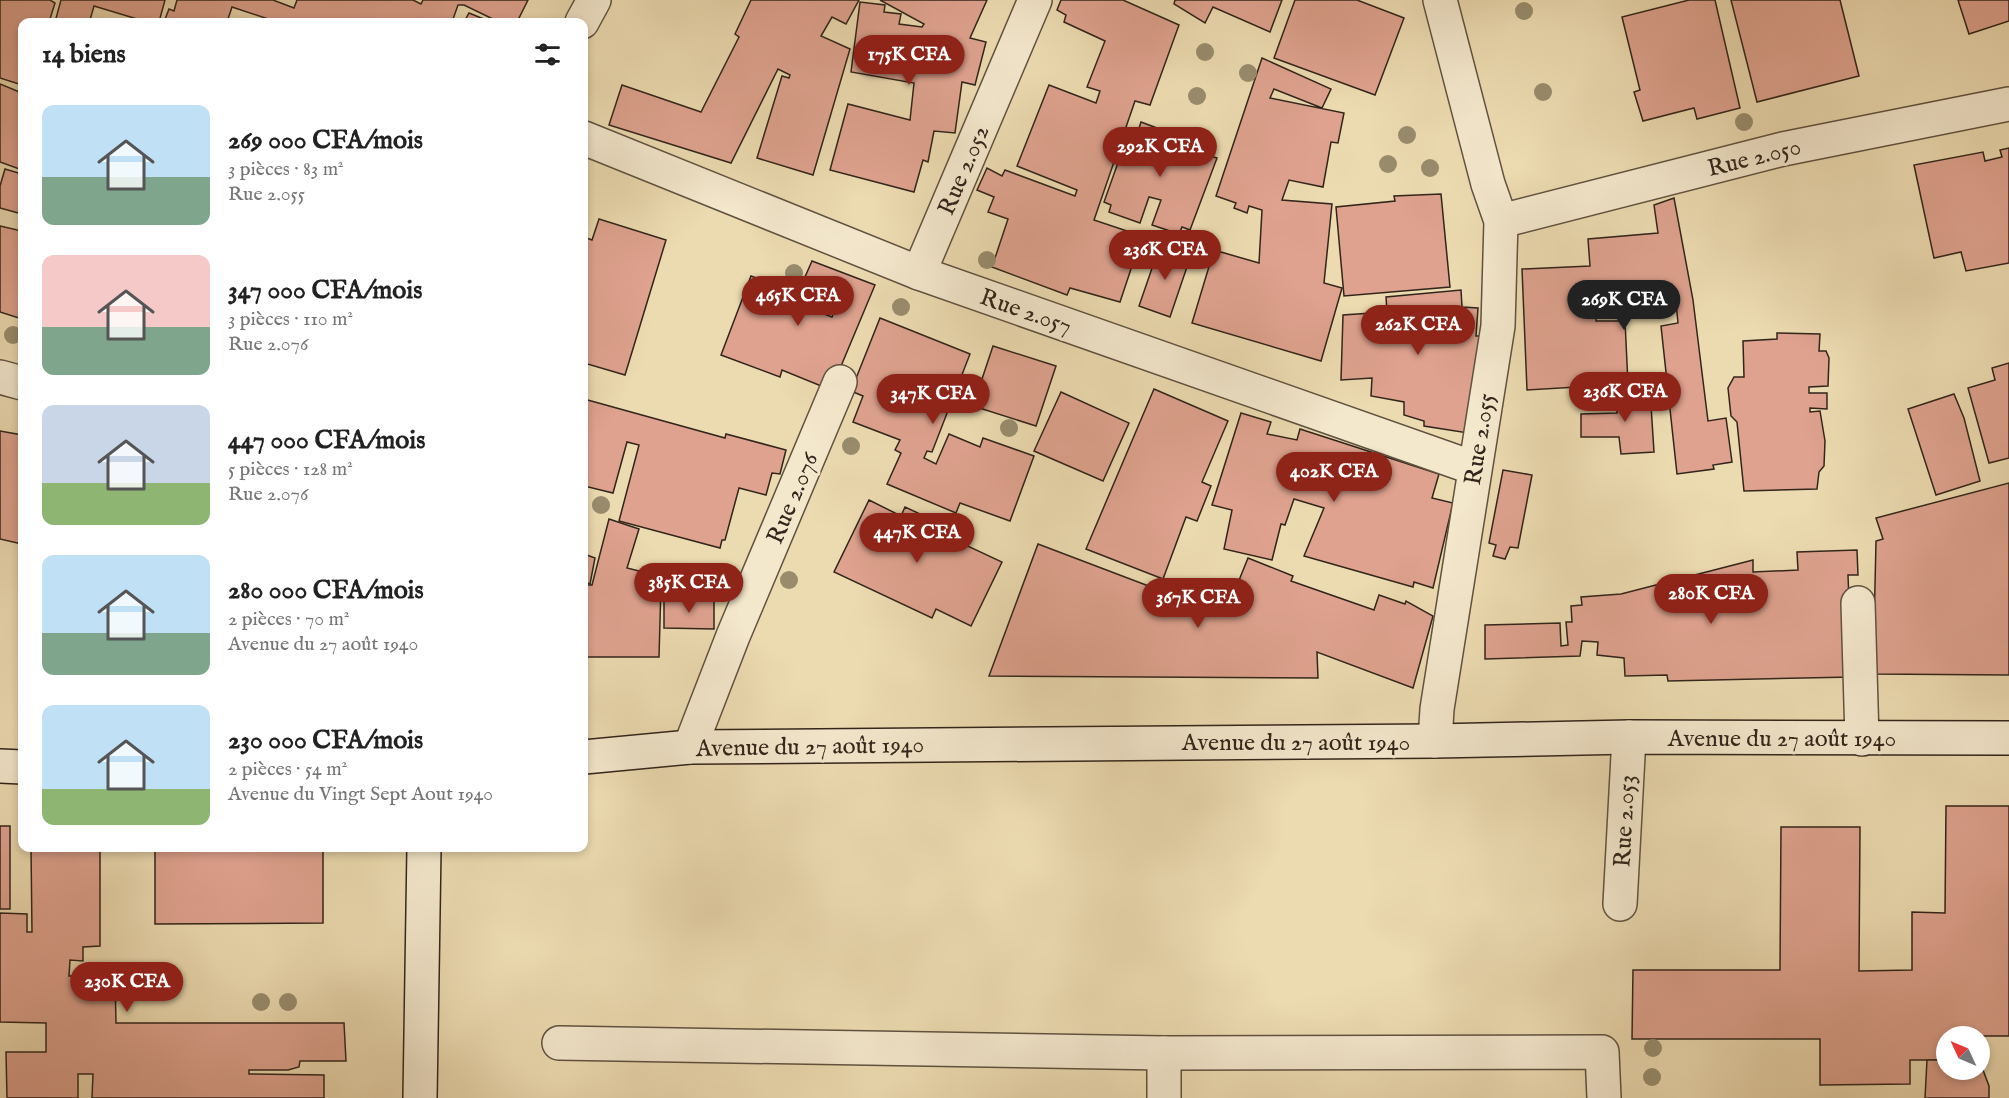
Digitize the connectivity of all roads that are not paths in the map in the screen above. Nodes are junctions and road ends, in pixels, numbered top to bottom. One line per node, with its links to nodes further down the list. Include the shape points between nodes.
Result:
1 (594, 0): 4 (street)
2 (1035, 0): 8 (street, Rue 2.052)
3 (1440, 0): 7 (street, Rue 2.055)
4 (584, 18)
5 (2009, 104): 7 (street, Rue 2.050, via 1783,149)
6 (588, 140): 8 (street, Rue 2.057)
7 (1501, 221): 12 (street, Rue 2.055, via 1498,326)
8 (919, 273): 12 (street, Rue 2.057)
9 (0, 378): 10 (street)
10 (18, 382)
11 (840, 382): 18 (street, Rue 2.076)
12 (1474, 468): 17 (street, Rue 2.055)
13 (1858, 603): 16 (street)
14 (1629, 737): 16 (street, Avenue du 27 août 1940); 17 (street, Avenue du 27 août 1940); 23 (street, Rue 2.053)
15 (2009, 738): 16 (street, Avenue du 27 août 1940)
16 (1862, 739)
17 (1435, 741): 18 (street, Avenue du 27 août 1940)
18 (690, 747): 19 (street, Avenue du 27 août 1940)
19 (588, 757)
20 (0, 766): 21 (street)
21 (18, 767)
22 (424, 852): 26 (street)
23 (1620, 904)
24 (559, 1044): 25 (street)
25 (1164, 1053): 27 (street); 28 (street, via 1602,1052)
26 (420, 1098)
27 (1164, 1098)
28 (1604, 1098)

